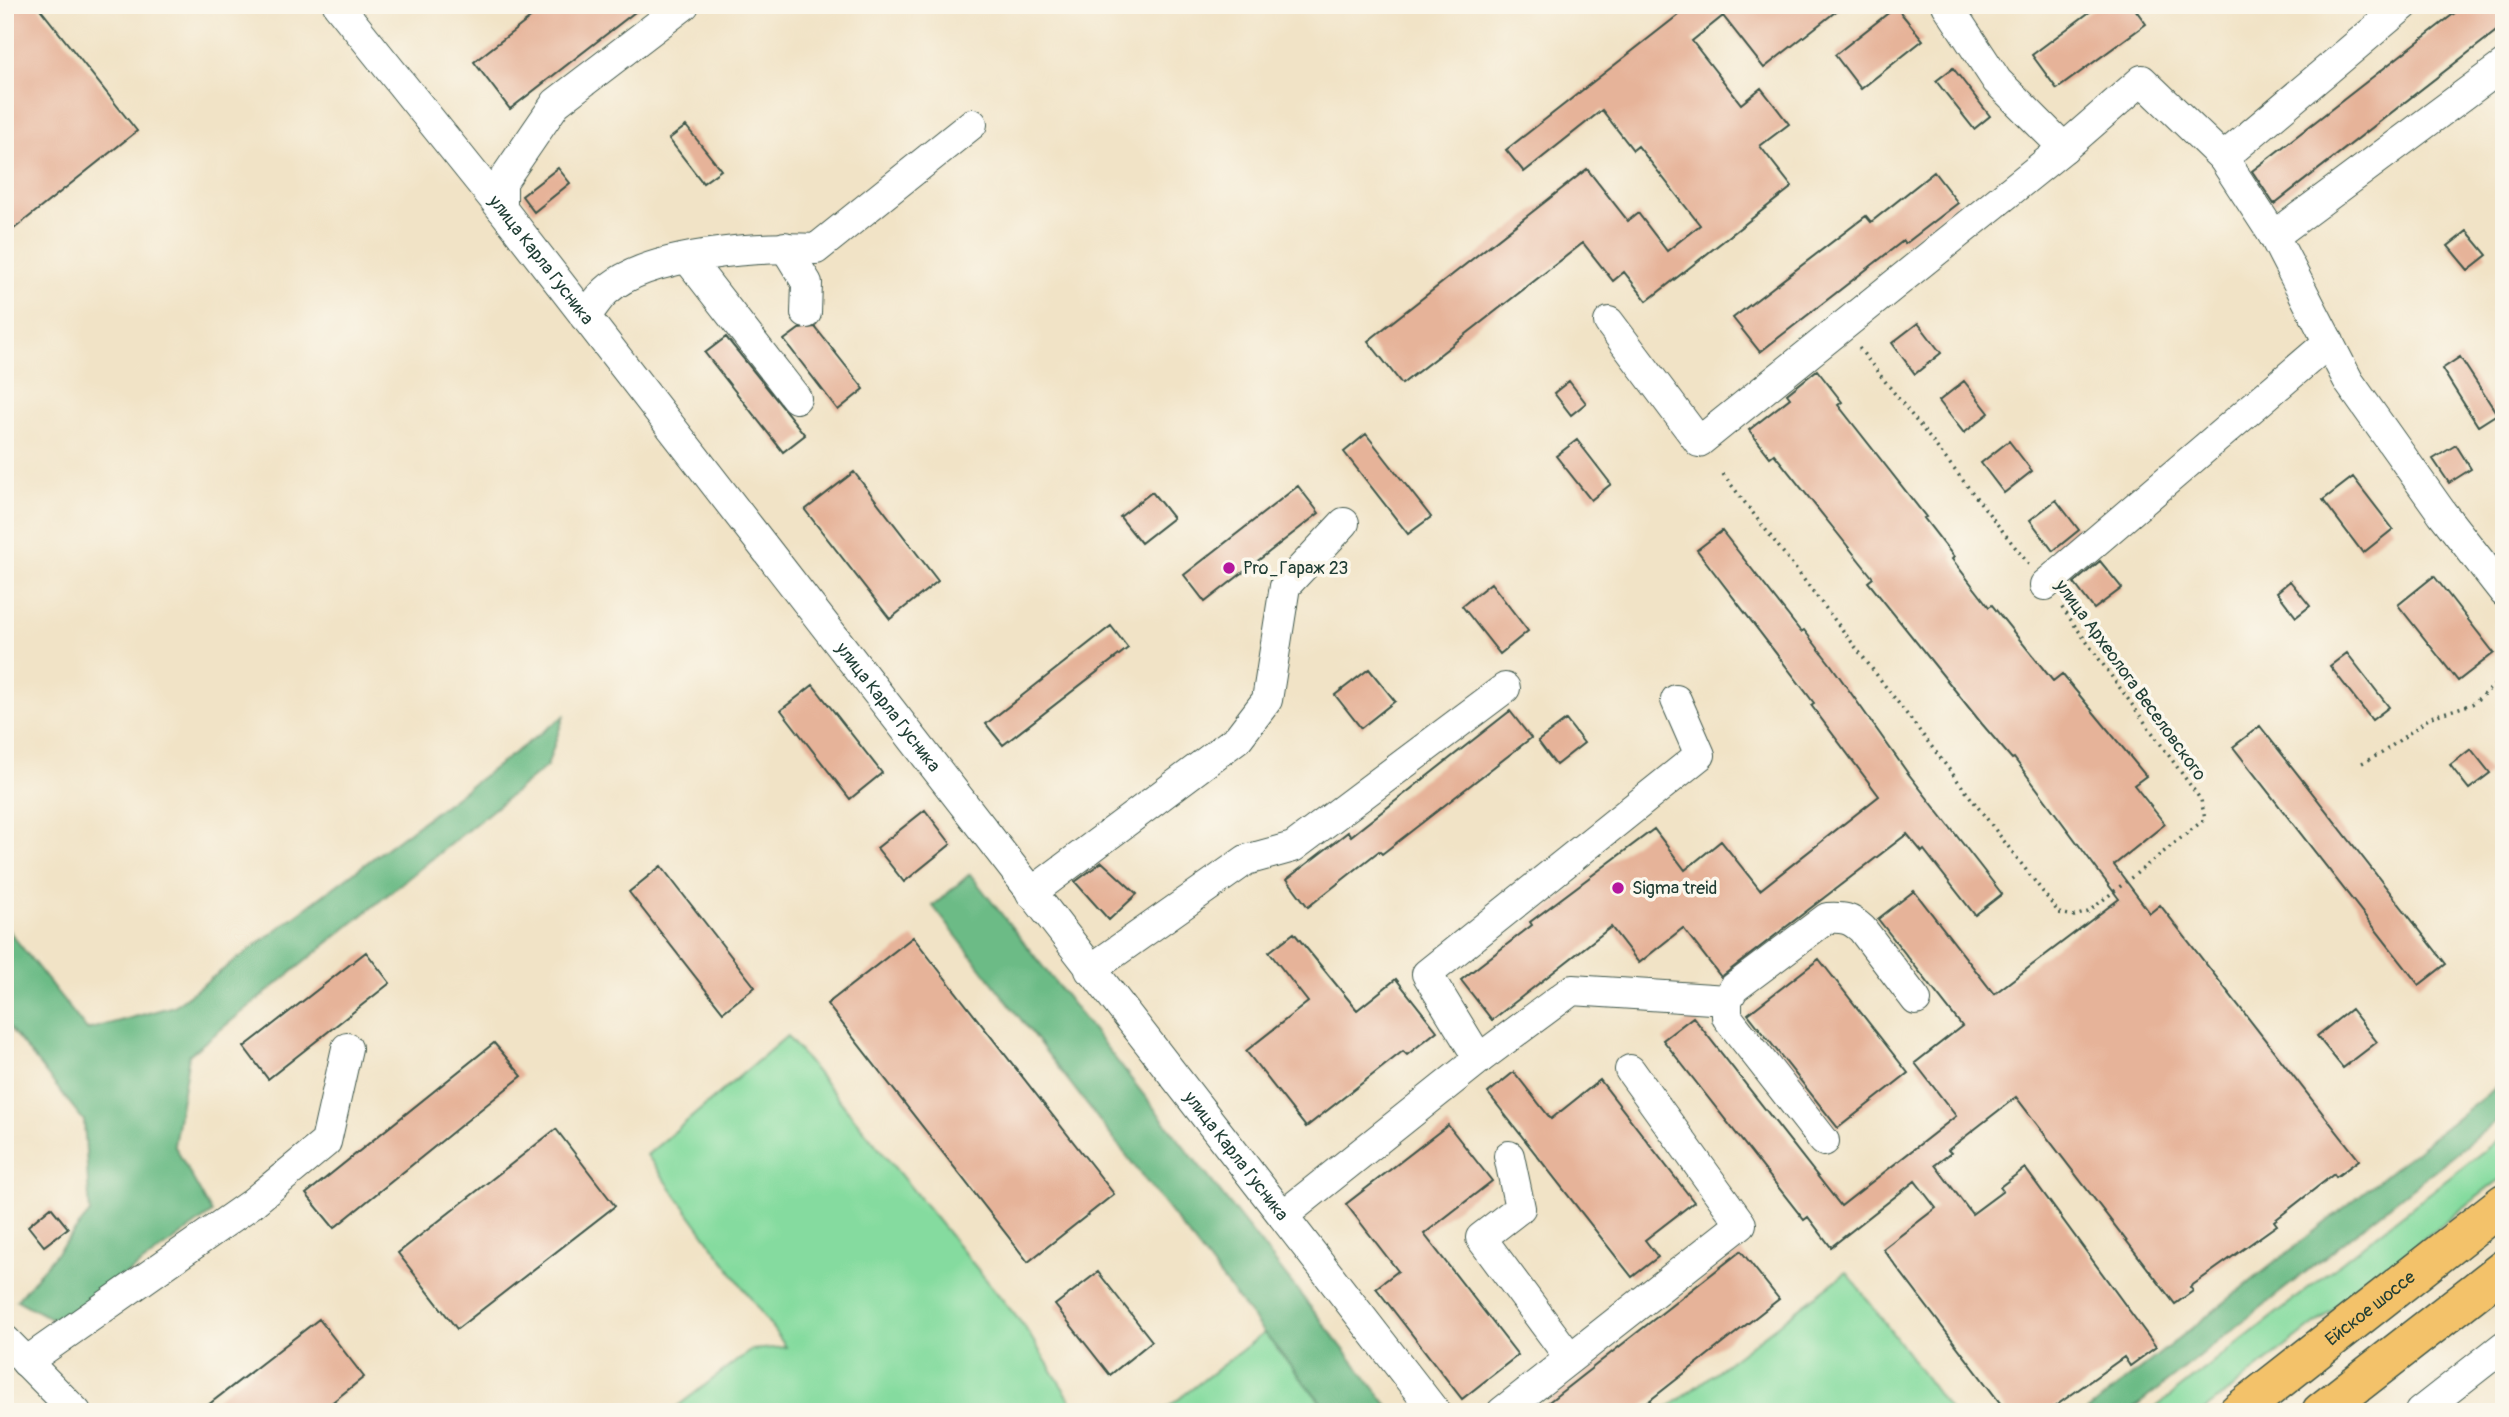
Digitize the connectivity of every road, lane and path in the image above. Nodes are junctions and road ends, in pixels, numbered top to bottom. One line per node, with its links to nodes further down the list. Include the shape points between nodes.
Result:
1 (338, 5): 9 (street, улица Карла Гусника)
2 (684, 5): 9 (street, via 556,103 502,182)
3 (1947, 5): 7 (street, via 1997,81)
4 (2404, 5): 8 (street)
5 (2504, 65): 10 (street)
6 (972, 124): 11 (street, via 816,249)
7 (2064, 148): 8 (street, via 2142,80); 15 (street, via 1699,442)
8 (2223, 158): 10 (street)
9 (502, 209): 14 (street, улица Карла Гусника)
10 (2274, 236): 16 (street)
11 (785, 247): 12 (street); 13 (street, via 807,283)
12 (688, 259): 14 (street, via 644,270 606,290); 18 (street)
13 (806, 313)
14 (586, 317): 27 (street, улица Карла Гусника)
15 (1609, 322)
16 (2329, 342): 21 (street); 22 (street, via 2357,393)
17 (1860, 348): 21 (path, улица Археолога Веселовского)
18 (796, 398)
19 (1723, 474): 21 (path, улица Археолога Веселовского, via 2059,913 2074,916 2088,912 2205,819 2201,800)
20 (1344, 523): 27 (street, via 1285,586 1266,700 1257,717 1238,738)
21 (2045, 585)
22 (2504, 592)
23 (2504, 677): 26 (path, via 2472,704 2431,717)
24 (1505, 688): 28 (street, via 1293,847 1246,860)
25 (1676, 701): 32 (street, via 1700,755 1427,974)
26 (2362, 763)
27 (1031, 893): 28 (street, улица Карла Гусника)
28 (1090, 970): 37 (street, улица Карла Гусника)
29 (1727, 1000): 30 (street, via 1734,988 1828,918 1842,917 1863,929); 32 (street, via 1572,990); 34 (street, via 1727,1017)
30 (1916, 1000)
31 (347, 1048): 42 (street, via 326,1142 251,1204)
32 (1479, 1059): 37 (street)
33 (1630, 1069): 40 (street, via 1741,1224)
34 (1824, 1141)
35 (1509, 1156): 40 (street, via 1520,1208 1481,1238)
36 (2504, 1203): 46 (main road, Ейское шоссе)
37 (1285, 1214): 44 (street, улица Карла Гусника)
38 (2504, 1269): 47 (main road)
39 (5, 1340): 42 (street)
40 (1570, 1358): 45 (street)
41 (2499, 1360): 48 (street)
42 (26, 1362): 43 (street)
43 (76, 1412)
44 (1435, 1412)
45 (1502, 1412)
46 (2238, 1412)
47 (2321, 1412)
48 (2420, 1412)

